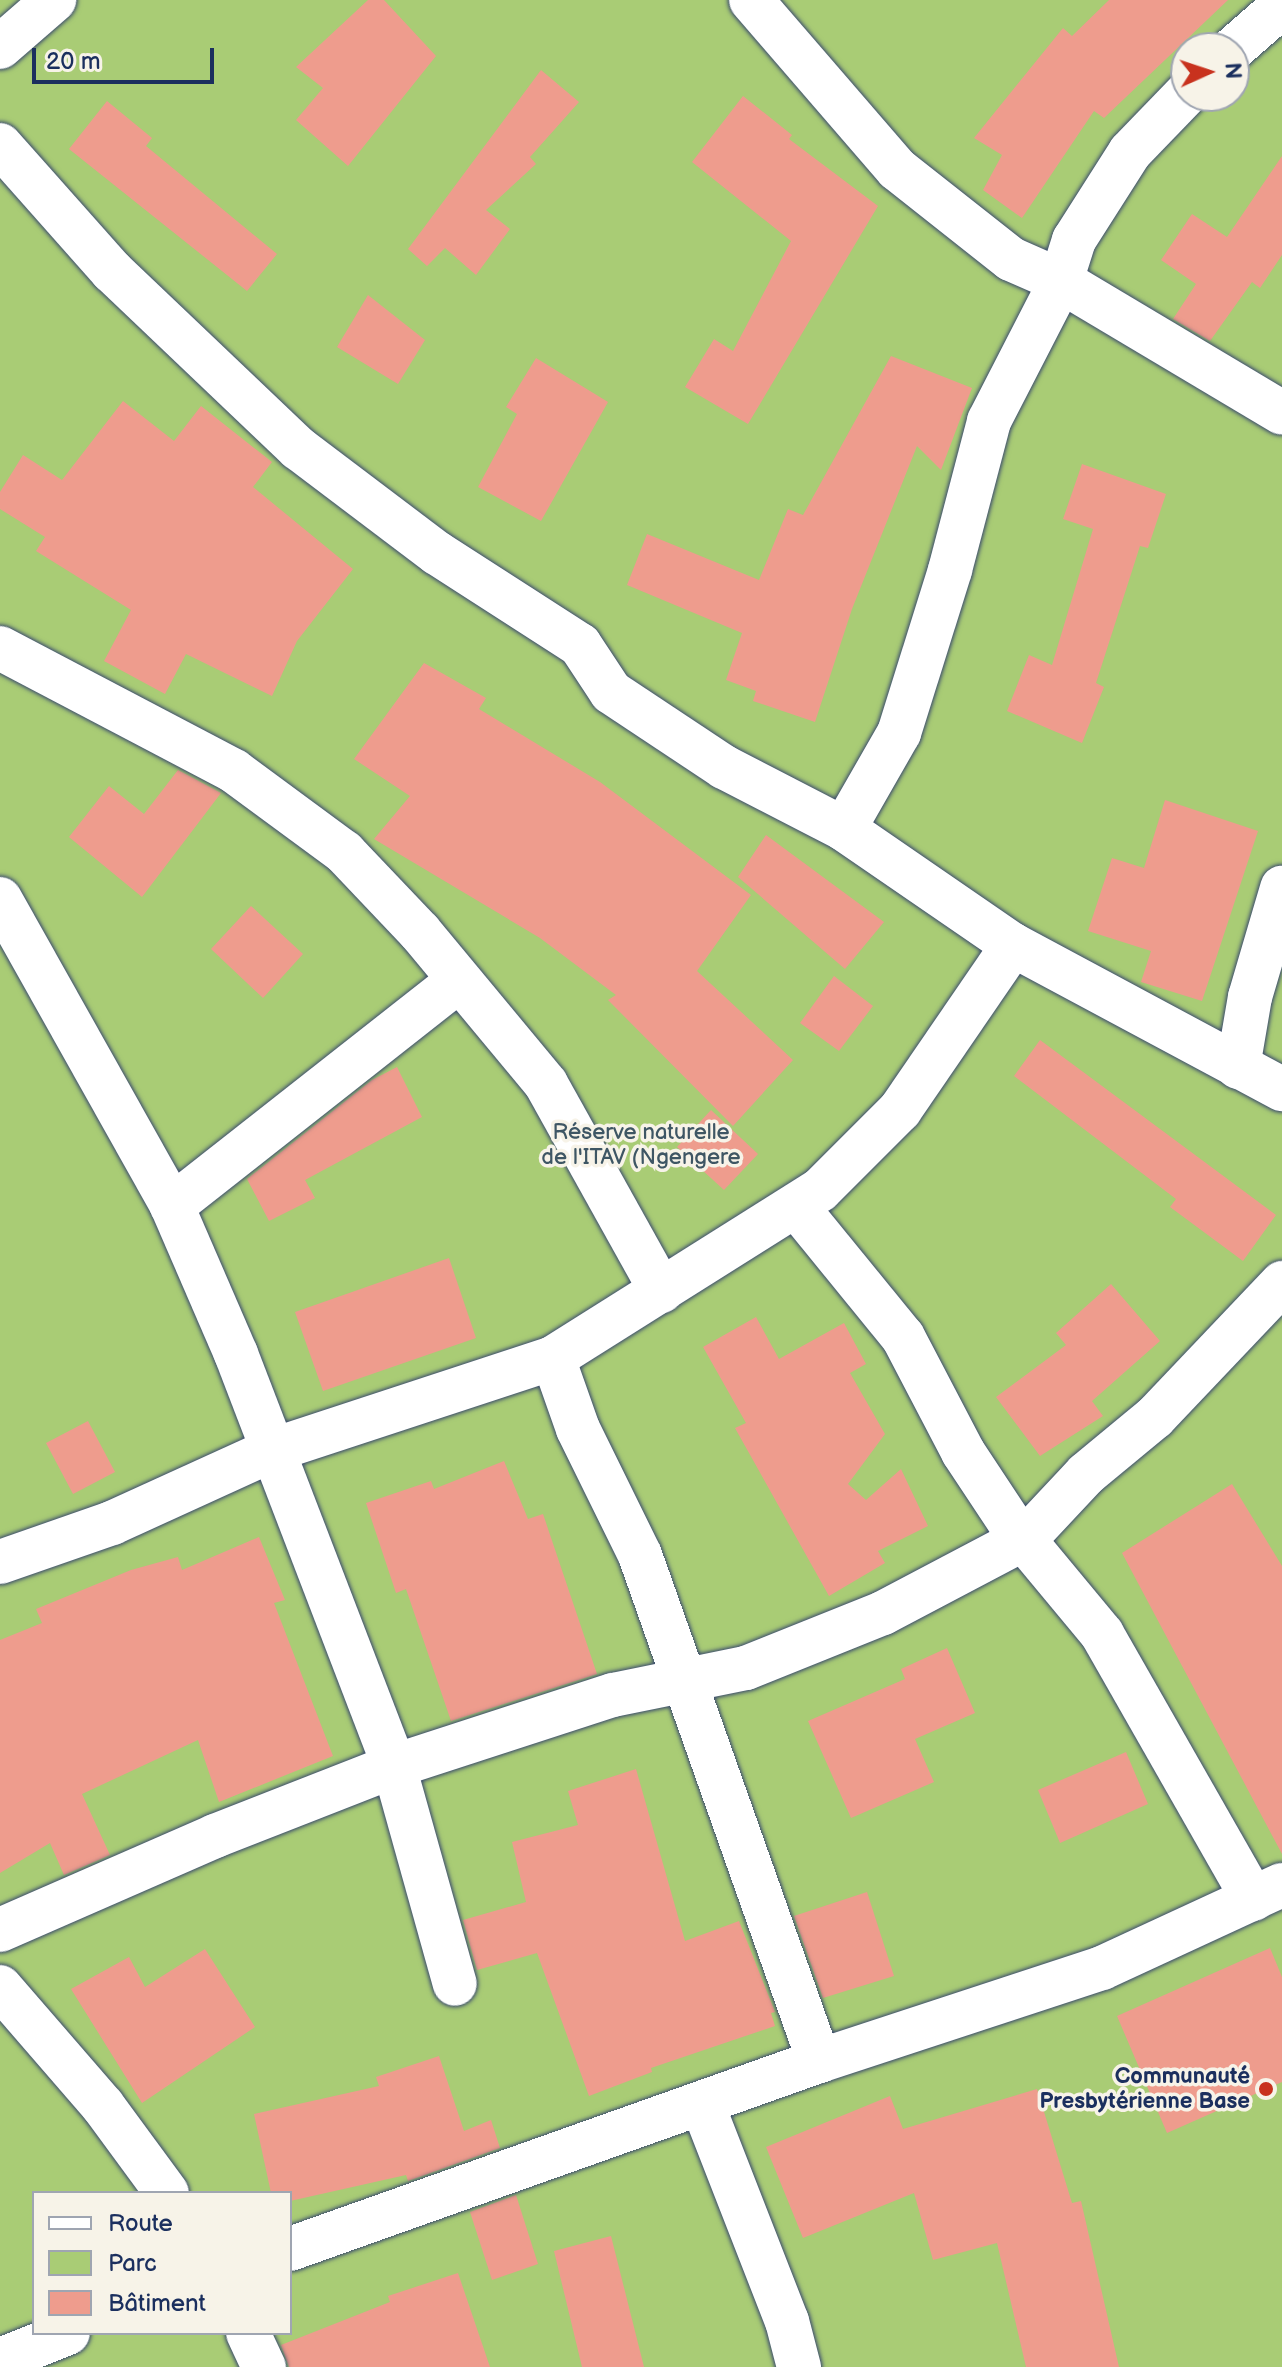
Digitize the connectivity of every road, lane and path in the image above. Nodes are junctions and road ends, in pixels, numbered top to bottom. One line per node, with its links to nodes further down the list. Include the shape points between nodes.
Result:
1 (54, 0): 5 (street)
2 (751, 0): 8 (street, via 897,169 1011,259)
3 (1282, 6): 4 (street)
4 (1250, 34)
5 (0, 47)
6 (1170, 111): 8 (street, via 1130,152 1074,240)
7 (0, 145): 11 (street, via 112,271 298,448 437,553 580,645 611,692 724,767)
8 (1061, 281): 9 (street); 11 (street, via 989,421 899,733)
9 (1282, 413)
10 (0, 648): 15 (street, via 234,771 344,852)
11 (844, 829): 14 (street)
12 (1282, 888): 16 (street, via 1250,997)
13 (0, 899): 18 (street)
14 (1013, 945): 16 (street); 19 (street, via 900,1110 820,1190)
15 (459, 980): 18 (street); 21 (street, via 546,1084)
16 (1238, 1067): 17 (street)
17 (1282, 1089)
18 (172, 1206): 23 (street, via 236,1354)
19 (796, 1206): 21 (street); 24 (street, via 903,1337 963,1452 1010,1523)
20 (1282, 1283): 24 (street, via 1155,1417 1086,1474)
21 (661, 1291): 22 (street)
22 (553, 1358): 23 (street); 26 (street, via 578,1429 640,1555)
23 (270, 1451): 25 (street, via 112,1523); 27 (street)
24 (1027, 1537): 26 (street, via 883,1613 746,1668); 28 (street, via 1102,1634)
25 (0, 1562)
26 (687, 1680): 27 (street, via 613,1695); 32 (street)
27 (394, 1766): 29 (street); 30 (street)
28 (1267, 1892): 32 (street, via 1102,1968)
29 (0, 1930)
30 (455, 1984)
31 (0, 1987): 34 (street, via 103,2106)
32 (819, 2061): 33 (street)
33 (703, 2106): 35 (street); 40 (street, via 787,2321)
34 (166, 2191)
35 (292, 2248)
36 (63, 2335): 38 (street)
37 (249, 2335): 39 (street)
38 (0, 2360)
39 (264, 2367)
40 (799, 2367)

